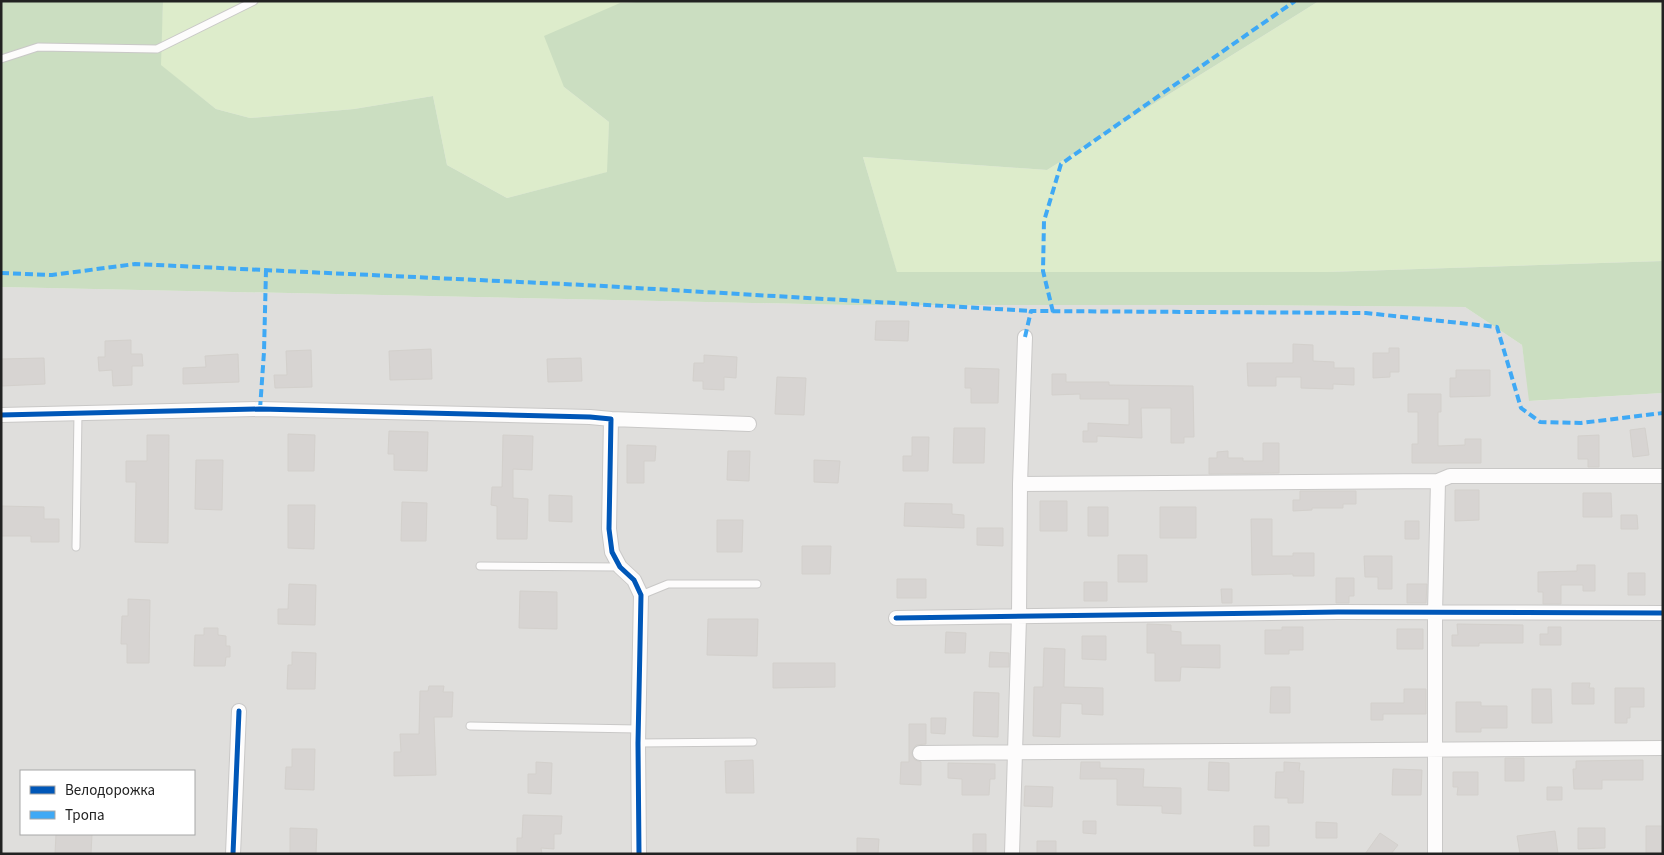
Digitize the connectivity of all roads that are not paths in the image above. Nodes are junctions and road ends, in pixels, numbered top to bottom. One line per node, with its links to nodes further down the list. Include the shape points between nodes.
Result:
1 (254, 1): 2 (lane, via 157,49 38,48)
2 (1, 58)
3 (1025, 337): 10 (street)
4 (78, 414): 5 (street); 6 (street, via 260,409); 11 (lane)
5 (1, 415)
6 (610, 419): 7 (street); 13 (street, via 609,528 612,552)
7 (749, 424)
8 (1663, 476): 9 (street, via 1450,476)
9 (1438, 481): 10 (street); 16 (street)
10 (1020, 484): 18 (street)
11 (76, 548)
12 (480, 566): 13 (lane)
13 (620, 567): 15 (street, via 634,580)
14 (757, 584): 15 (lane, via 668,584)
15 (641, 595): 22 (street)
16 (1435, 613): 17 (street); 18 (street); 26 (street)
17 (1663, 613)
18 (1019, 617): 19 (street); 27 (street)
19 (896, 618)
20 (239, 711): 29 (street)
21 (470, 726): 22 (lane)
22 (638, 729): 24 (street)
23 (753, 742): 24 (lane)
24 (638, 743): 30 (street)
25 (1663, 748): 26 (street)
26 (1434, 749): 27 (street); 32 (street)
27 (1014, 752): 28 (street); 31 (street)
28 (920, 753)
29 (233, 854)
30 (639, 854)
31 (1012, 854)
32 (1435, 854)

